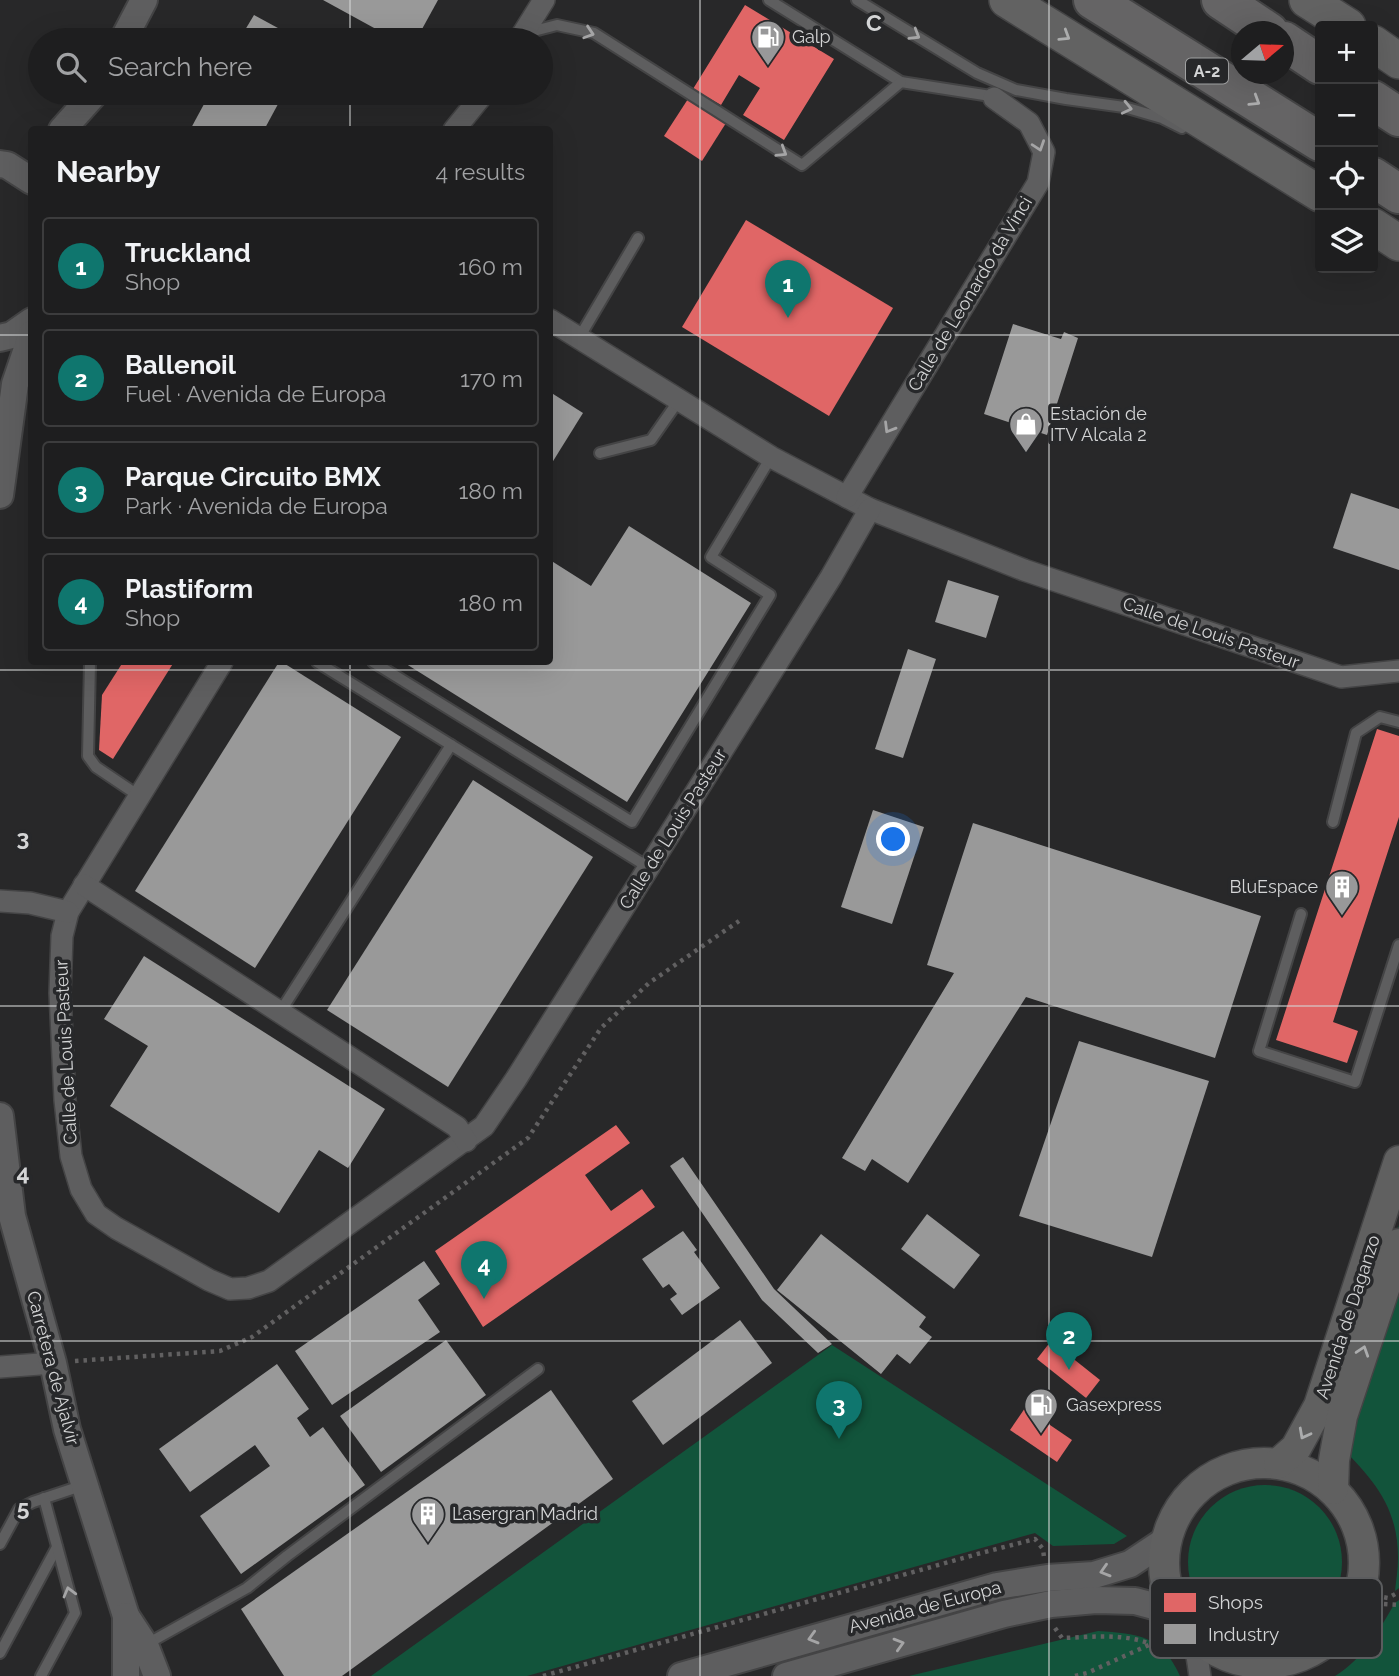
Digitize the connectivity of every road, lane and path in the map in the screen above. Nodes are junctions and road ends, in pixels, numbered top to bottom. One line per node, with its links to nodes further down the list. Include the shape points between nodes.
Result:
1 (144, 0): 11 (street)
2 (544, 0): 12 (street)
3 (769, 0): 20 (lane)
4 (857, 0): 21 (lane, one-way to 21, via 977,73)
5 (1007, 0): 40 (highway, one-way to 40)
6 (1093, 0): 34 (highway, A-2, one-way to 34)
7 (1221, 0): 9 (highway)
8 (1307, 0): 10 (highway)
9 (1252, 21)
10 (1340, 21)
11 (129, 28)
12 (527, 28)
13 (548, 28): 20 (lane, one-way to 20, via 557,25 594,33 802,166)
14 (1378, 39): 16 (highway)
15 (1378, 46): 18 (highway)
16 (1399, 47)
17 (1294, 48): 19 (highway)
18 (1399, 61)
19 (1315, 62)
20 (901, 82): 22 (lane)
21 (1016, 90): 22 (lane); 33 (lane, one-way to 33, via 1124,107)
22 (994, 98): 53 (street, Calle de Leonardo da Vinci, one-way to 53, via 1029,123 1044,152 1038,183)
23 (1378, 103): 28 (highway)
24 (84, 105): 29 (street)
25 (91, 105): 30 (street)
26 (476, 105): 31 (street)
27 (481, 105): 32 (street)
28 (1399, 117)
29 (66, 126)
30 (83, 126)
31 (457, 126)
32 (472, 126)
33 (1187, 130)
34 (1315, 139)
35 (28, 155): 37 (street)
36 (1247, 162): 42 (lane)
37 (3, 164): 38 (street)
38 (28, 179)
39 (1378, 180): 41 (highway)
40 (1315, 191)
41 (1399, 194)
42 (1315, 197)
43 (638, 239): 47 (lane)
44 (553, 322): 47 (street, Calle de Louis Pasteur)
45 (28, 324): 46 (street)
46 (0, 338)
47 (579, 338): 49 (street, Calle de Louis Pasteur)
48 (28, 346): 52 (street, via 15,384)
49 (679, 400): 50 (lane, via 651,440); 51 (street, Calle de Louis Pasteur)
50 (600, 453)
51 (771, 457): 53 (street, Calle de Louis Pasteur); 58 (lane, via 711,557 770,595 632,822)
52 (0, 495)
53 (847, 497): 54 (street, Calle de Louis Pasteur)
54 (870, 509): 59 (street, Calle de Louis Pasteur, via 1024,570 1341,677); 64 (street, Calle de Louis Pasteur)
55 (90, 665): 62 (lane, via 88,756)
56 (220, 665): 62 (street, Calle de Louis Pasteur)
57 (322, 665): 61 (lane)
58 (378, 665)
59 (1399, 671)
60 (1399, 722): 63 (lane, via 1380,717 1356,733)
61 (451, 745): 64 (lane); 70 (lane)
62 (139, 796): 65 (street, Calle de Louis Pasteur)
63 (1333, 822)
64 (648, 867): 72 (street, Calle de Louis Pasteur, via 496,1109)
65 (84, 885): 67 (street, Calle de Louis Pasteur); 70 (street)
66 (0, 901): 67 (street)
67 (68, 912): 72 (street, Calle de Louis Pasteur, via 62,936 60,993 71,1156 96,1214 127,1234 209,1280 230,1289 248,1288 269,1281)
68 (1301, 914): 69 (lane, via 1259,1051 1355,1082)
69 (1399, 944)
70 (280, 1012): 72 (street, via 457,1127)
71 (0, 1116): 75 (street, Carretera de Ajalvir, via 12,1216)
72 (466, 1141)
73 (1399, 1161): 78 (main road, Avenida de Daganzo, one-way to 78, via 1319,1406 1296,1448)
74 (1399, 1244): 80 (main road, Avenida de Daganzo, one-way to 74, via 1342,1416)
75 (53, 1363): 76 (street); 79 (street, Carretera de Ajalvir)
76 (0, 1367)
77 (538, 1370): 97 (lane, via 247,1588)
78 (1279, 1463): 80 (main road, via 1299,1468); 82 (main road, via 1249,1463 1220,1471 1195,1488 1177,1512)
79 (85, 1484): 81 (lane); 93 (street, Carretera de Ajalvir)
80 (1334, 1489): 87 (main road, via 1353,1516 1364,1547)
81 (44, 1498): 83 (lane, via 19,1509); 84 (lane)
82 (1166, 1540): 86 (main road); 107 (street, Avenida de Europa, one-way to 107, via 1130,1564 1094,1575 997,1586)
83 (0, 1544)
84 (57, 1547): 98 (lane); 103 (lane, one-way to 84, via 75,1613)
85 (1045, 1565): 106 (path, via 1043,1549 1035,1539)
86 (1165, 1578)
87 (1364, 1578)
88 (1399, 1592): 89 (path)
89 (1382, 1598)
90 (1382, 1601): 92 (path)
91 (1150, 1605): 108 (street, Avenida de Europa, one-way to 91, via 1051,1604 1096,1600)
92 (1399, 1605)
93 (127, 1616): 97 (street, Carretera de Ajalvir); 104 (street, Carretera de Ajalvir)
94 (1054, 1626): 96 (path, via 1062,1638 1121,1636)
95 (1150, 1644): 109 (path)
96 (1150, 1644)
97 (145, 1645): 105 (street, Carretera de Ajalvir)
98 (0, 1653)
99 (1197, 1658): 110 (street)
100 (1232, 1658): 102 (main road)
101 (1299, 1658): 102 (main road)
102 (1265, 1670)
103 (41, 1676)
104 (126, 1676)
105 (157, 1676)
106 (543, 1676)
107 (681, 1676)
108 (786, 1676)
109 (1075, 1676)
110 (1200, 1676)

